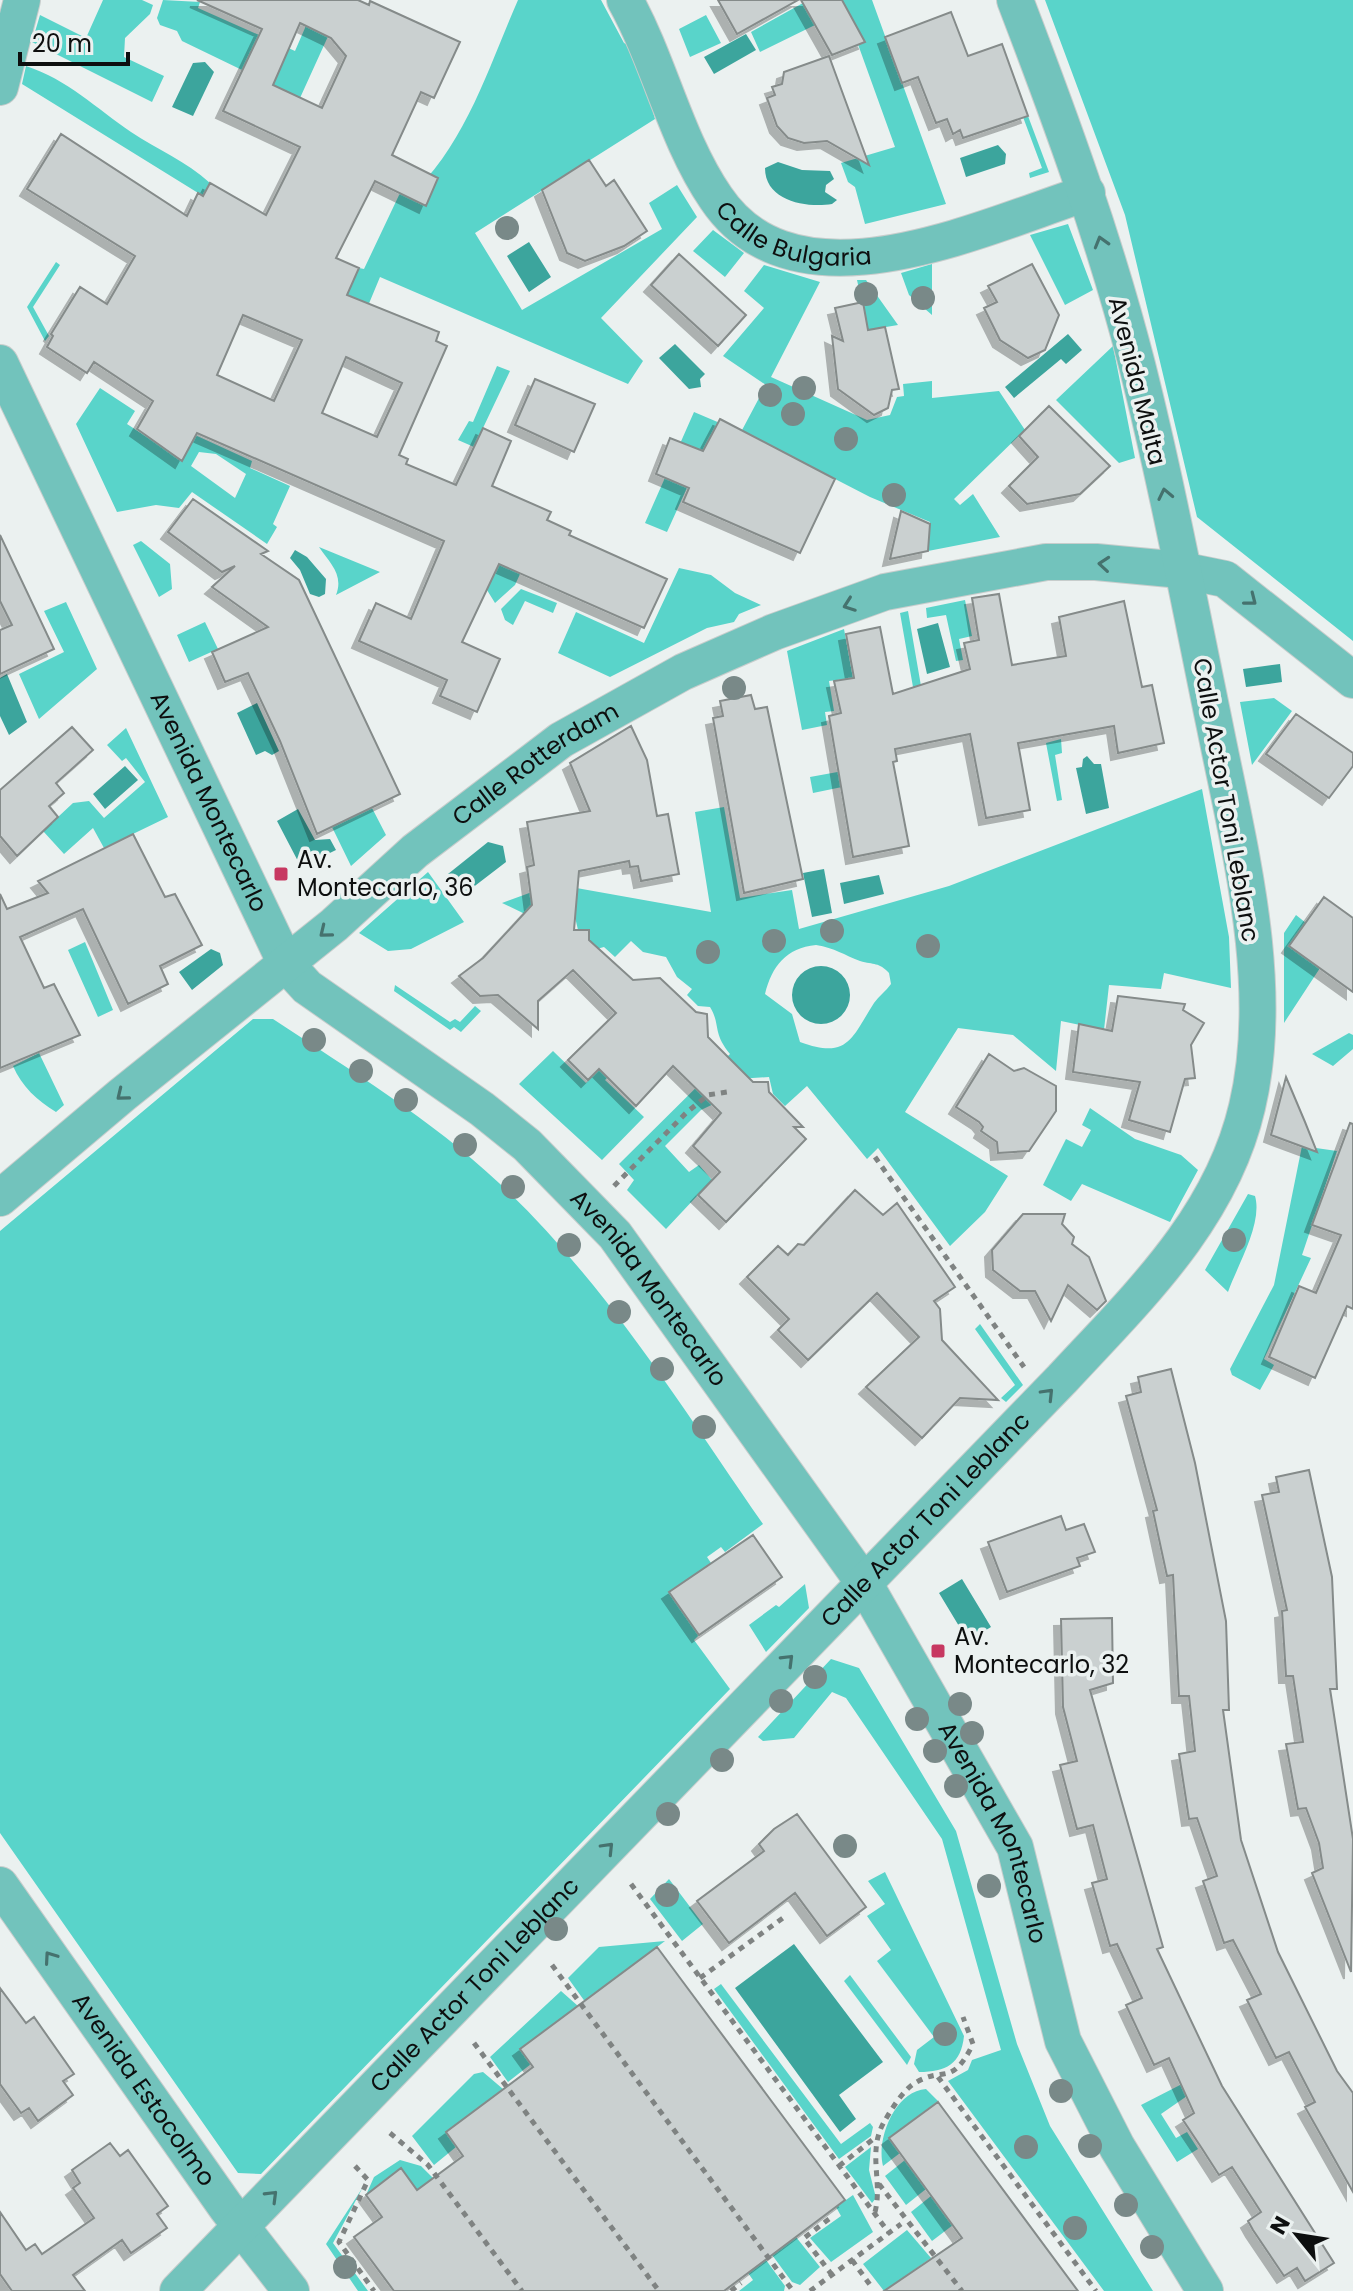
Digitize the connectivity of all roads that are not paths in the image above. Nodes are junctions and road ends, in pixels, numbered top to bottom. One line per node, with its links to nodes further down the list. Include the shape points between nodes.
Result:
1 (22, 0): 4 (street)
2 (625, 0): 5 (street, Calle Bulgaria, via 717,200 735,220 782,248 811,258 850,260 888,254)
3 (1015, 0): 5 (street, Avenida Malta)
4 (0, 87)
5 (1087, 193): 7 (street, Avenida Malta, one-way to 5, via 1137,364)
6 (0, 363): 9 (street, Avenida Montecarlo)
7 (1181, 570): 8 (street, one-way to 8, via 1225,579); 9 (street, Calle Rotterdam, one-way to 9, via 1046,562 885,592 683,672 561,740 415,851); 11 (street, Calle Actor Toni Leblanc, one-way to 7, via 1162,1270 1228,1166 1247,1107 1257,1041 1251,913)
8 (1353, 680)
9 (286, 964): 10 (street, Calle Rotterdam, one-way to 10); 11 (street, Avenida Montecarlo, via 307,987 527,1145 591,1210 640,1268)
10 (0, 1198)
11 (864, 1583): 13 (street, Calle Actor Toni Leblanc, one-way to 11); 16 (street, Avenida Montecarlo, via 1015,1847 1063,2041 1117,2147)
12 (0, 1885): 13 (street, Avenida Estocolmo, one-way to 12)
13 (241, 2226): 14 (street, Calle Actor Toni Leblanc); 15 (street, Avenida Estocolmo)
14 (178, 2291)
15 (291, 2291)
16 (1205, 2291)

